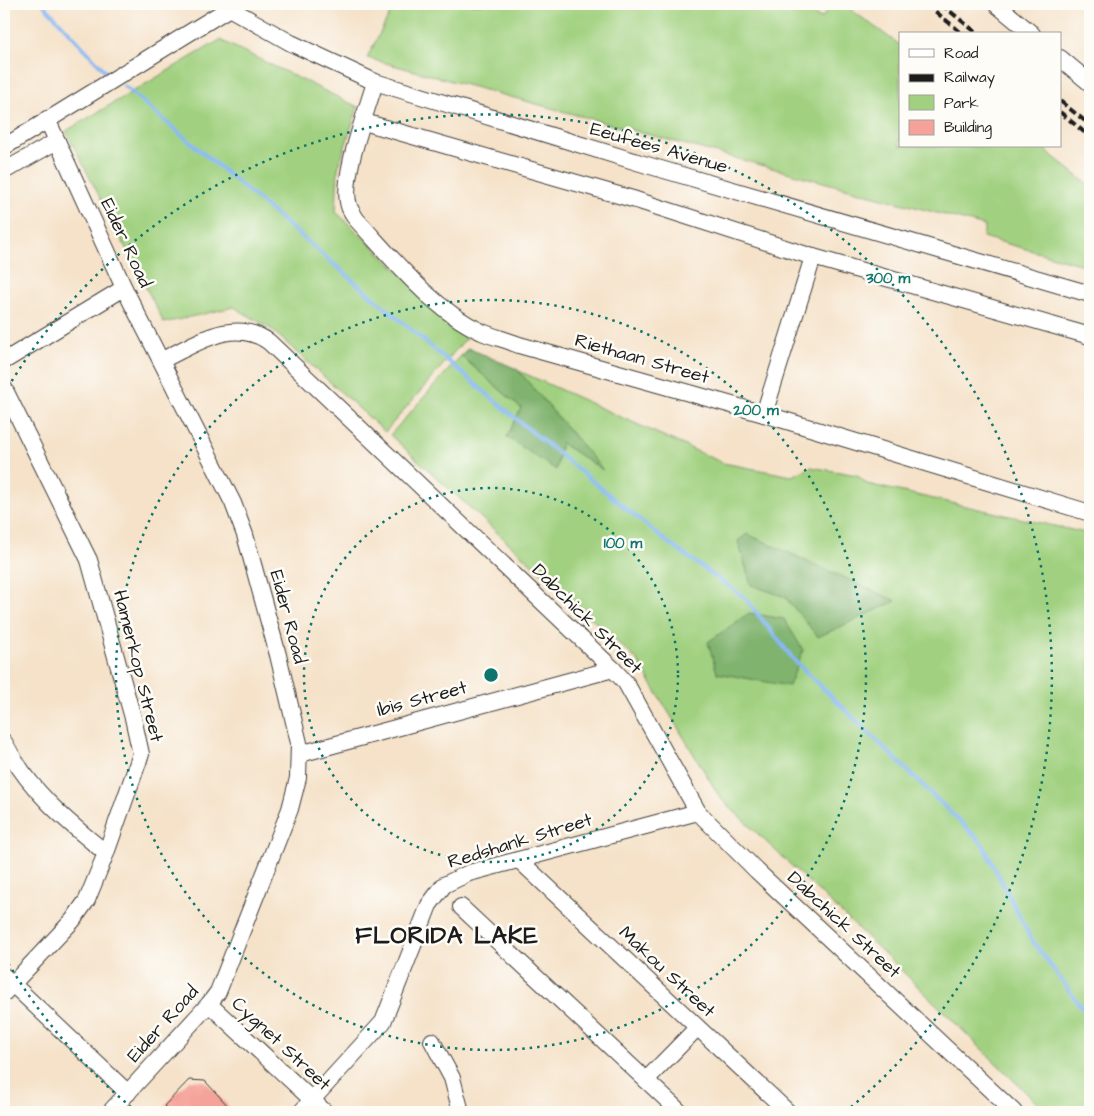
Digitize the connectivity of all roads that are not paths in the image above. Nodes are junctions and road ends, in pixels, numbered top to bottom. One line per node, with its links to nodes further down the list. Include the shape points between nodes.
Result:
1 (996, 4): 3 (street)
2 (233, 6): 5 (street, Eeufees Avenue, via 284,39); 7 (street)
3 (1030, 32)
4 (1062, 60): 6 (street)
5 (375, 82): 8 (street, Riethaan Street); 14 (street, Eeufees Avenue)
6 (1090, 83)
7 (47, 119): 9 (street, Eider Road); 10 (street)
8 (364, 122): 12 (street, via 636,200); 19 (street, Riethaan Street, via 349,171 349,206 356,220 444,308 482,332 519,345)
9 (57, 141): 11 (street); 13 (street, Eider Road)
10 (4, 147)
11 (4, 171)
12 (813, 257): 15 (street); 19 (street)
13 (124, 288): 16 (street, Eider Road); 17 (street)
14 (1090, 294)
15 (1090, 336)
16 (162, 360): 21 (street, Dabchick Street, via 234,330 259,335); 23 (street, Eider Road, via 237,514 292,709)
17 (4, 361)
18 (4, 388): 25 (street, Hamerkop Street, via 88,560 141,749)
19 (764, 414): 20 (street, Riethaan Street)
20 (1090, 513)
21 (613, 668): 23 (street, Ibis Street); 24 (street, Dabchick Street, via 626,682)
22 (4, 742): 25 (street, via 36,791)
23 (300, 754): 29 (street, Eider Road, via 296,791 278,844 228,970)
24 (698, 812): 26 (street, Redshank Street); 40 (street, Dabchick Street)
25 (106, 853): 28 (street, Hamerkop Street, via 80,911)
26 (519, 860): 30 (street, Makou Street); 34 (street, Redshank Street, via 469,873 444,885 436,893 384,1022)
27 (461, 907): 32 (street)
28 (7, 984): 33 (street)
29 (209, 1004): 33 (street, Eider Road); 34 (street, Cygnet Street)
30 (697, 1028): 32 (street); 39 (street, Makou Street)
31 (432, 1041): 37 (street, via 452,1078)
32 (646, 1080): 38 (street)
33 (128, 1093): 35 (street, Eider Road)
34 (307, 1106): 36 (street, Cygnet Street)
35 (110, 1112)
36 (325, 1112)
37 (461, 1112)
38 (680, 1112)
39 (788, 1112)
40 (1014, 1112)

